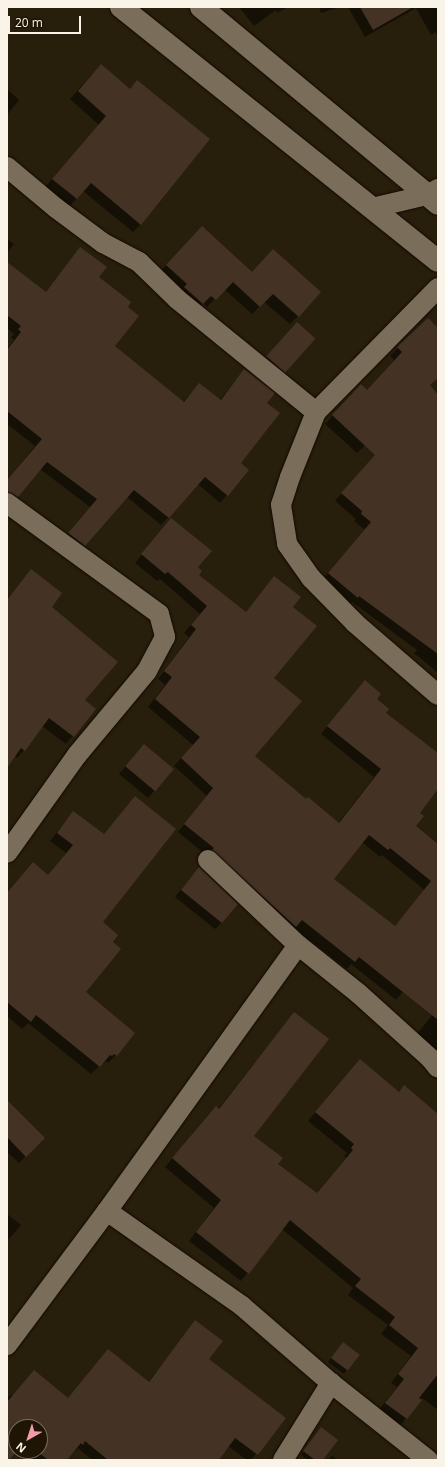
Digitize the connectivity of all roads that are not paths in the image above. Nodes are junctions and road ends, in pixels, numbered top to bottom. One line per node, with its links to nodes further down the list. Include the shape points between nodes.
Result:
1 (121, 7): 5 (street)
2 (201, 7): 4 (street)
3 (7, 167): 8 (street, via 103,243 139,262 177,299)
4 (434, 196): 5 (street)
5 (372, 208): 6 (street)
6 (438, 261)
7 (438, 288): 8 (street)
8 (316, 412): 10 (street, via 281,505 287,544 311,578 354,623)
9 (7, 503): 11 (street, via 159,614 165,638 147,671 77,755)
10 (438, 695)
11 (7, 853)
12 (208, 860): 13 (street)
13 (298, 945): 14 (street, via 358,993); 15 (street)
14 (438, 1068)
15 (107, 1211): 16 (street); 17 (street, via 242,1306)
16 (7, 1345)
17 (331, 1383): 18 (street); 19 (street)
18 (283, 1460)
19 (428, 1460)

